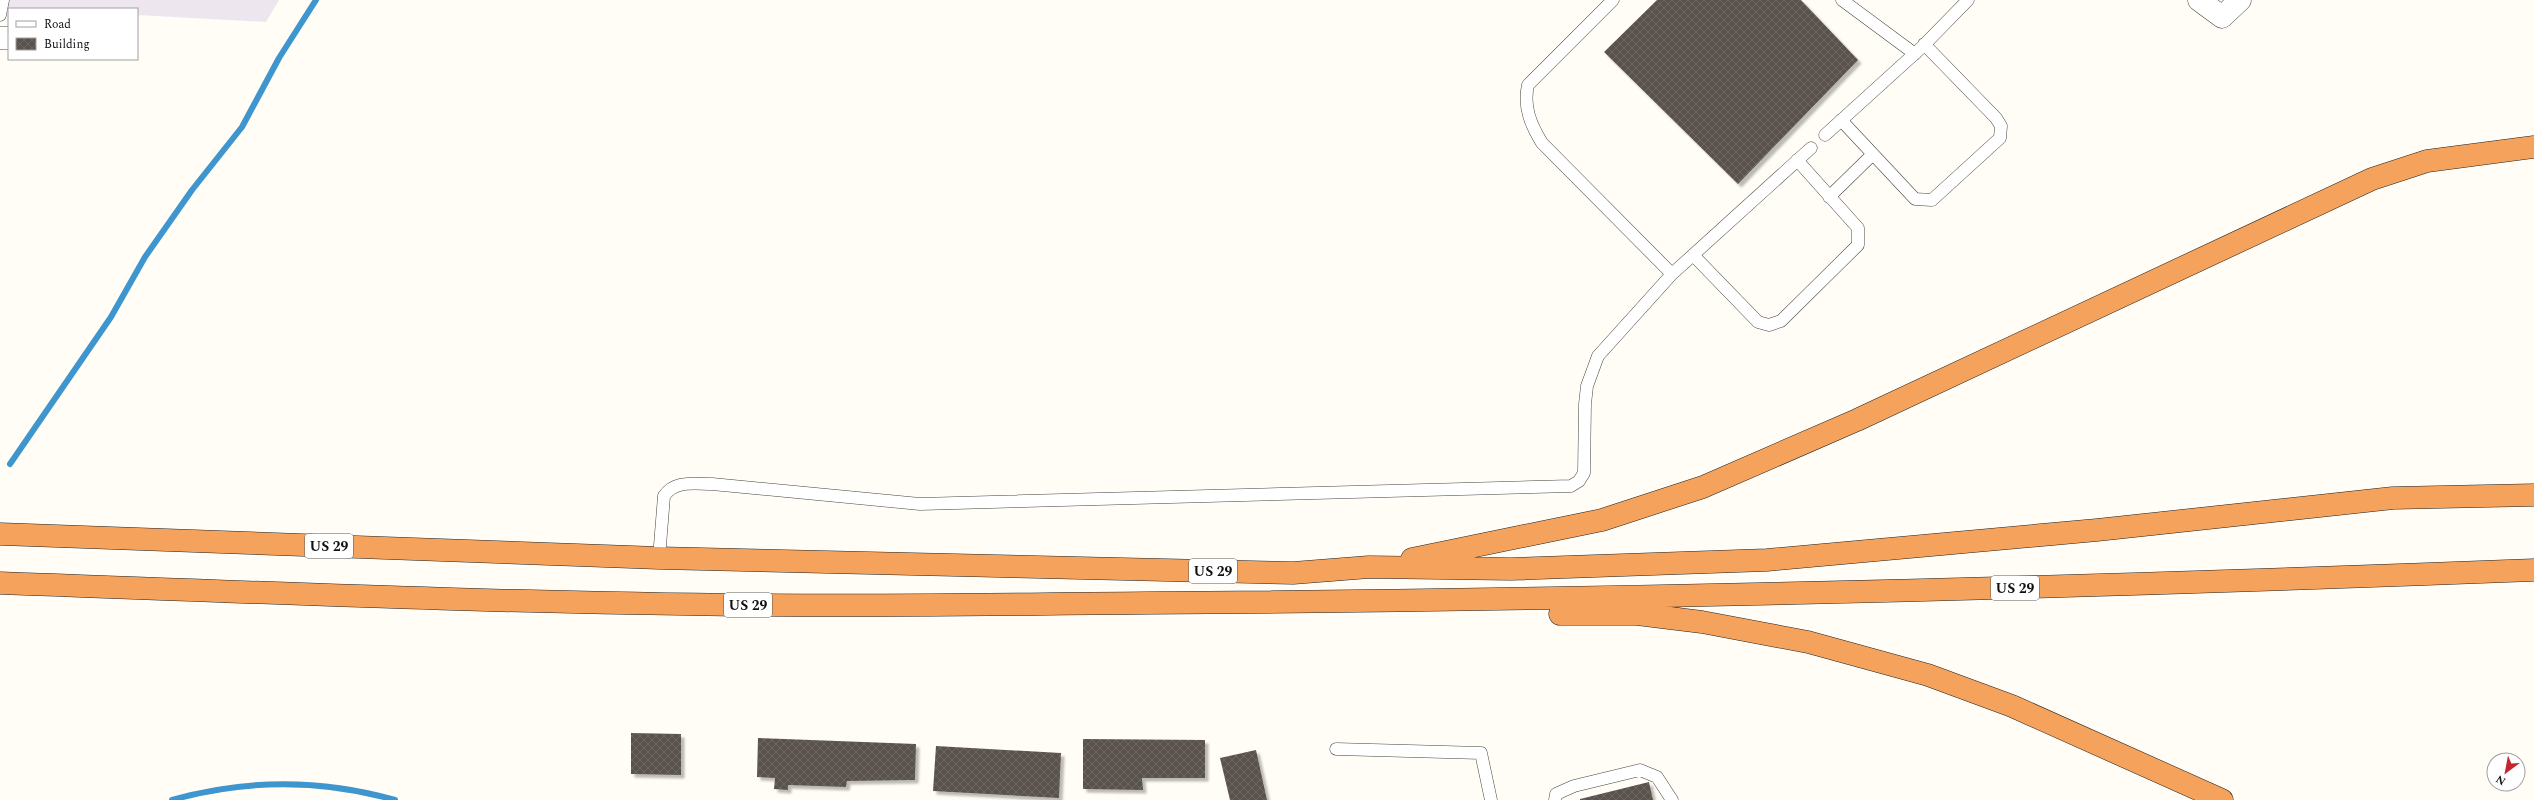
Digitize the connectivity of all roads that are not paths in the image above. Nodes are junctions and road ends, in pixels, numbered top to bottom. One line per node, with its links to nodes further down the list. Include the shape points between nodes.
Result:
1 (3, 0): 7 (lane)
2 (1613, 0): 18 (lane, via 1528,85 1526,93 1529,117 1542,143)
3 (1842, 0): 9 (lane)
4 (1968, 0): 8 (lane)
5 (2198, 0): 6 (street, via 2222,17)
6 (2240, 0)
7 (0, 15)
8 (1924, 44): 9 (lane); 14 (lane, via 1996,118 2001,126 2000,138 1932,200 1925,201 1915,199)
9 (1915, 54): 10 (lane)
10 (1841, 120): 11 (lane); 14 (lane)
11 (1825, 135)
12 (2534, 147): 22 (highway, via 2427,161 2372,179 1857,420 1703,487 1602,520)
13 (1811, 148): 15 (lane)
14 (1873, 154): 16 (lane)
15 (1797, 160): 16 (lane); 17 (lane)
16 (1829, 197): 17 (lane, via 1858,228 1858,245 1776,324 1758,322)
17 (1694, 256): 18 (lane)
18 (1672, 274): 21 (lane, via 1598,356 1589,380 1585,404 1584,473 1579,481 1571,486 920,504 712,484 681,484 669,490 664,496)
19 (2534, 495): 22 (highway, US 29, via 2393,498 2097,530 1767,560 1511,569)
20 (0, 534): 21 (highway, US 29)
21 (659, 558): 22 (highway, US 29, via 1293,573)
22 (1369, 567)
23 (2534, 570): 25 (highway, US 29, via 2126,586)
24 (0, 583): 25 (highway, US 29, via 485,600 753,605)
25 (1496, 601): 30 (highway, via 1561,614 1637,614 1702,622 1808,642 1928,675 2012,706)
26 (1336, 749): 27 (lane, via 1481,753)
27 (1491, 800)
28 (1555, 800): 29 (lane, via 1556,794 1574,786 1640,770 1658,777)
29 (1672, 800)
30 (2222, 800)

